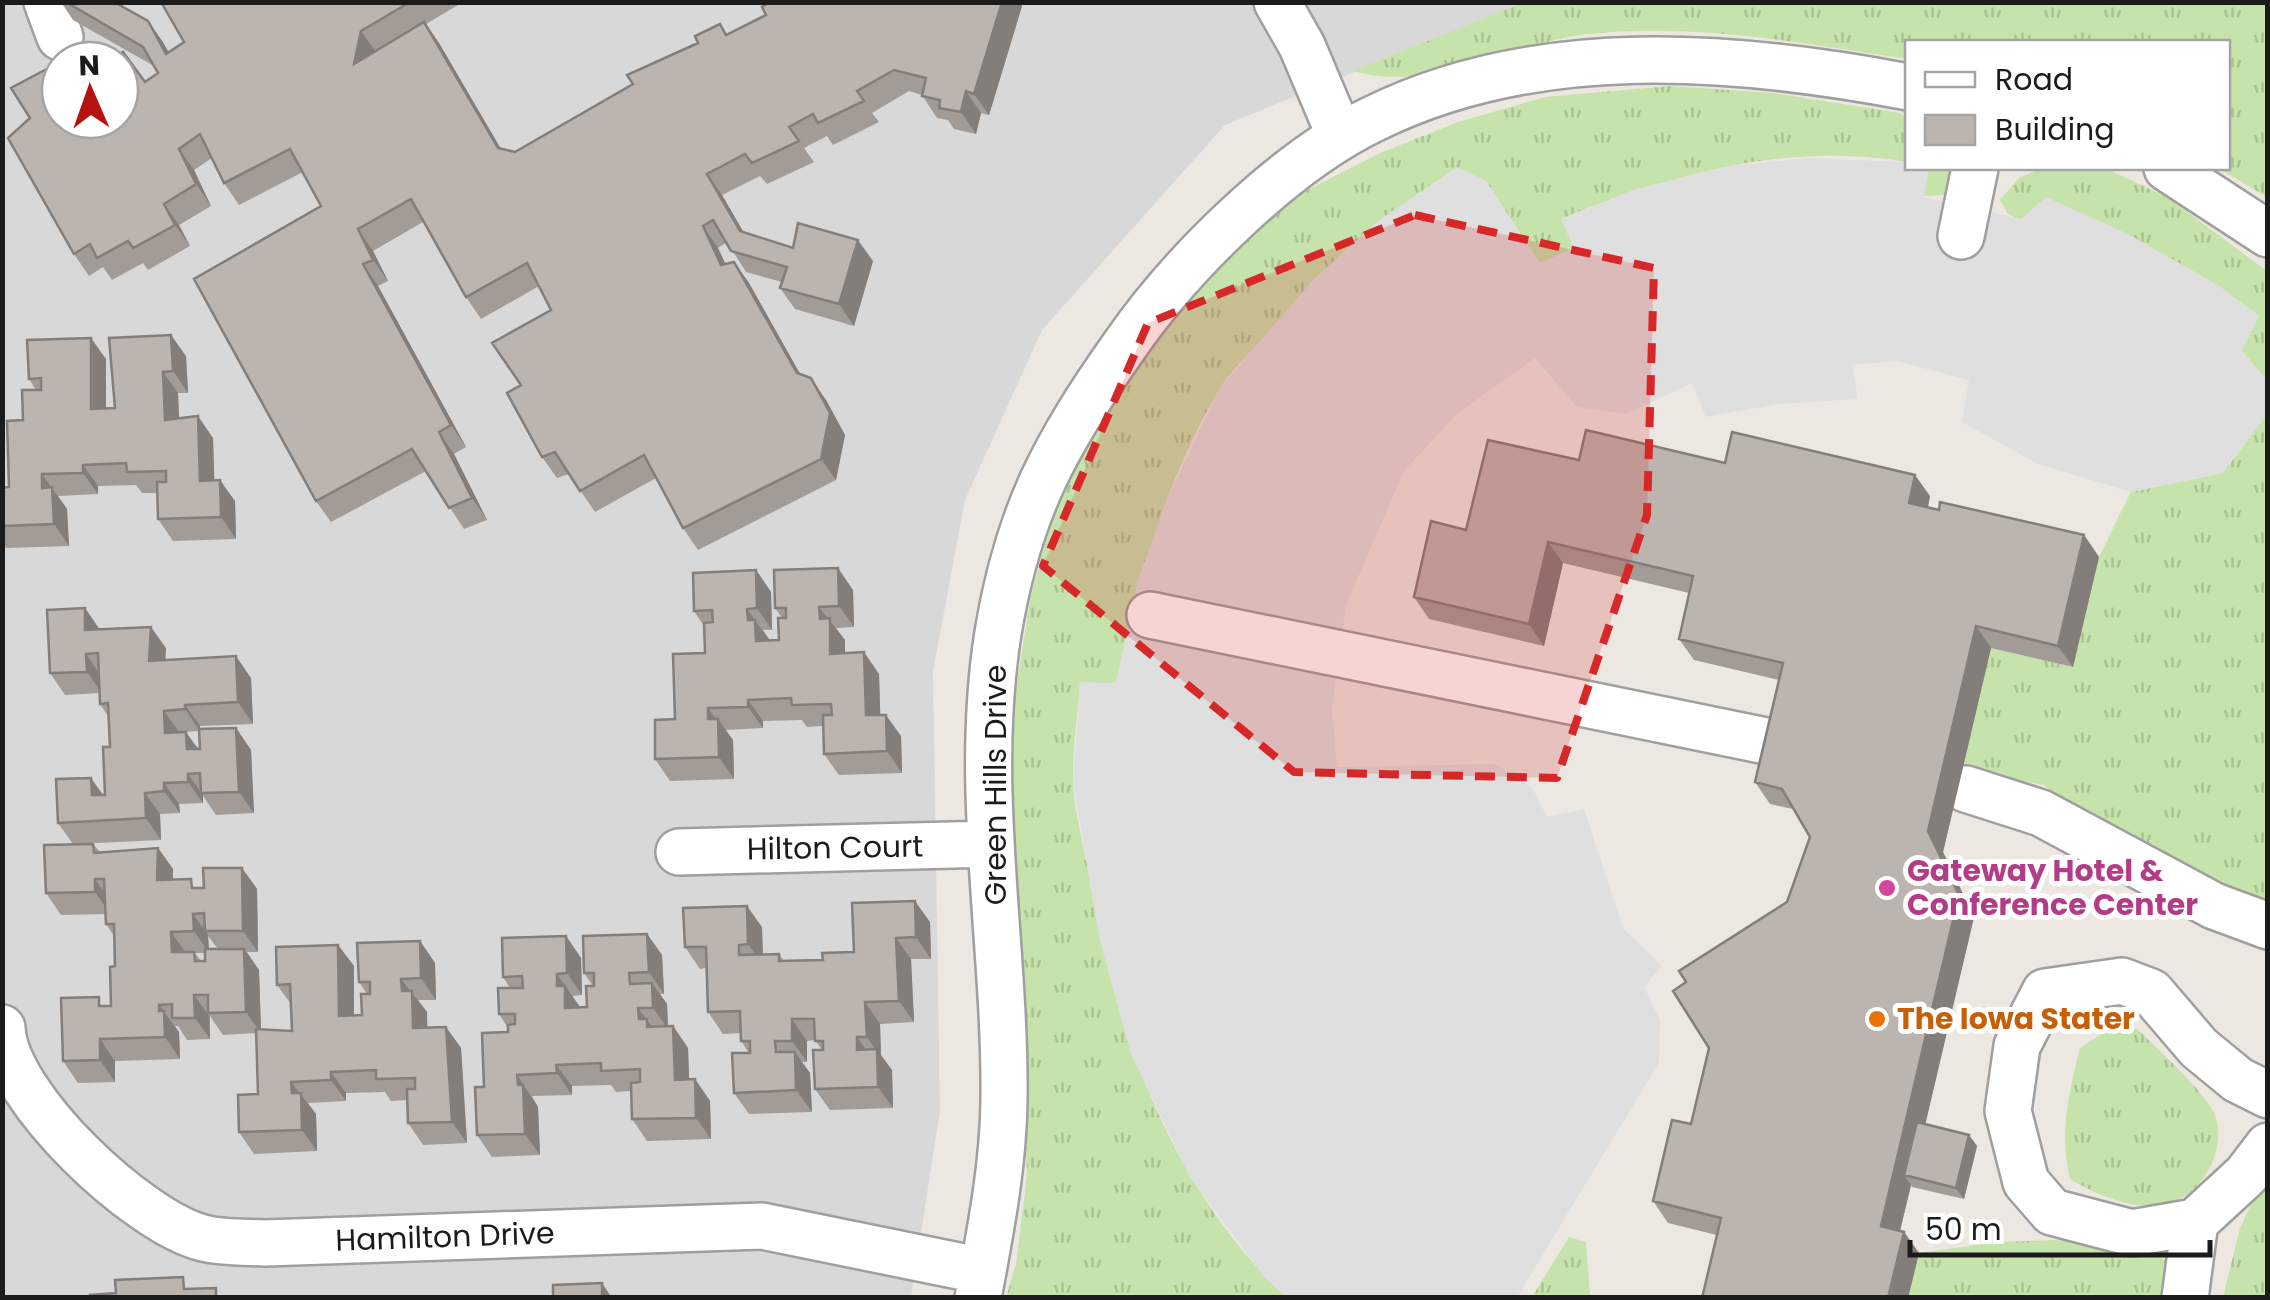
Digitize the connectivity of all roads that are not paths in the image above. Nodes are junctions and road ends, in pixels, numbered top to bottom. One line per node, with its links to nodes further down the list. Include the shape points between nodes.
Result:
1 (1277, 2): 3 (street)
2 (1905, 87): 3 (street, Green Hills Drive, via 1747,62 1590,64 1448,90)
3 (1340, 136): 11 (street, Green Hills Drive, via 1214,238 1142,321 1066,428 1024,518 998,633 990,716)
4 (1975, 170): 7 (street)
5 (2170, 170): 6 (street)
6 (2268, 234)
7 (1961, 236)
8 (1150, 615): 9 (street)
9 (1771, 742)
10 (1966, 789): 13 (street, via 2041,813 2214,906)
11 (991, 844): 12 (street, Hilton Court); 18 (street, Green Hills Drive, via 1004,1102)
12 (680, 852)
13 (2268, 926)
14 (2, 1028): 18 (street, Hamilton Drive, via 24,1086 58,1135 147,1209 202,1238 265,1243 762,1226)
15 (2268, 1095): 17 (street, via 2199,1048 2151,992 2122,981 2044,992 2017,1046 2008,1110 2026,1182 2052,1212 2132,1233)
16 (2268, 1146): 17 (street)
17 (2195, 1222): 19 (street)
18 (981, 1284)
19 (2185, 1298)

